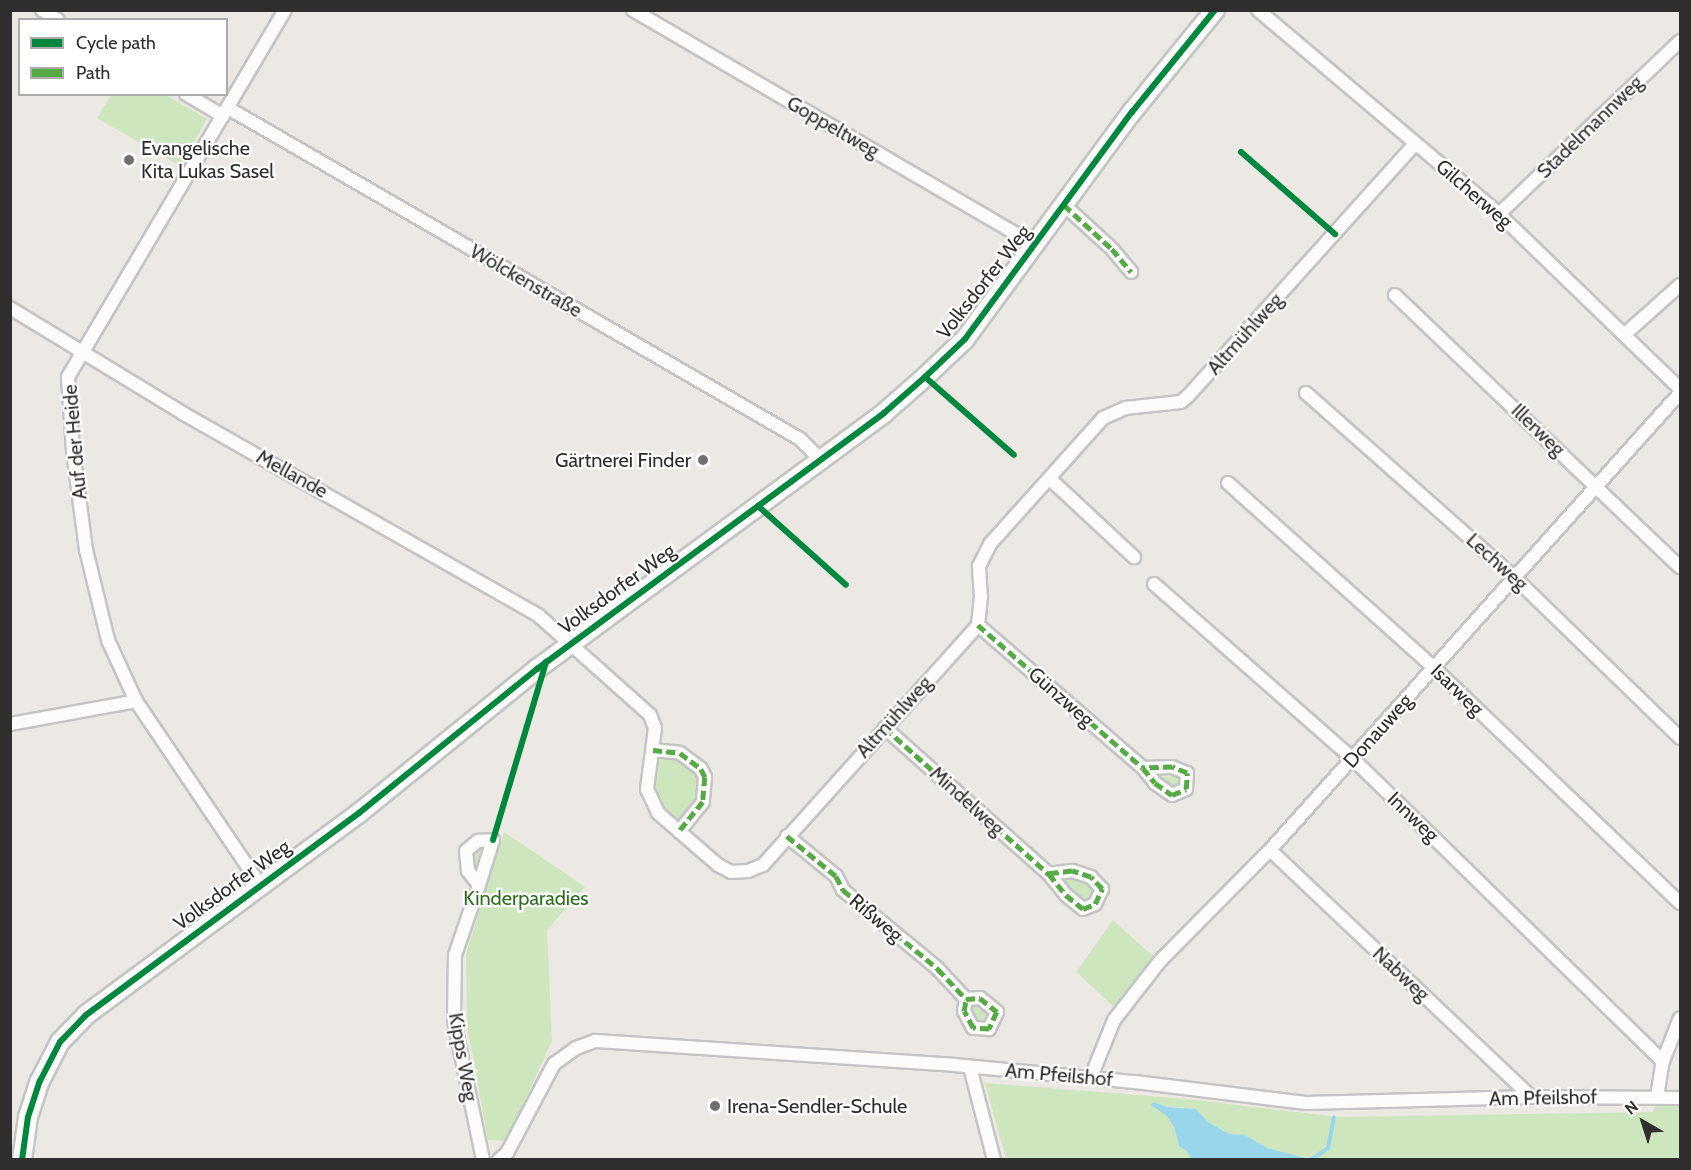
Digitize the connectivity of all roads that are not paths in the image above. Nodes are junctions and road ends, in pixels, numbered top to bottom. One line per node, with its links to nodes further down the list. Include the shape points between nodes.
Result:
1 (42, 10): 6 (street)
2 (285, 10): 9 (street, Auf der Heide)
3 (633, 10): 13 (street, Goppeltweg)
4 (1215, 10): 11 (street, Volksdorfer Weg, via 1132,112)
5 (1258, 10): 10 (street, Gilcherweg)
6 (55, 18)
7 (1680, 40): 12 (street, Stadelmannweg)
8 (190, 96): 9 (street, Wölckenstraße)
9 (226, 112): 19 (street, Auf der Heide); 22 (street, Wölckenstraße, via 800,439)
10 (1415, 144): 12 (street, Gilcherweg); 23 (street, Altmühlweg, via 1188,396 1181,402 1125,408 1103,418)
11 (1064, 205): 13 (street, Volksdorfer Weg); 14 (street)
12 (1499, 214): 18 (street, Gilcherweg)
13 (1033, 244): 22 (street, Volksdorfer Weg, via 965,339 884,413)
14 (1131, 272)
15 (1680, 285): 18 (street)
16 (1395, 295): 25 (street, Illerweg)
17 (10, 308): 19 (street, Mellande)
18 (1624, 335): 20 (street, Gilcherweg)
19 (84, 353): 31 (street, Mellande, via 516,602); 33 (street, Auf der Heide, via 69,377 73,451 86,550 108,640)
20 (1680, 391): 25 (street, Donauweg)
21 (1306, 393): 28 (street, Lechweg)
22 (820, 459): 31 (street, Volksdorfer Weg)
23 (1050, 479): 26 (street); 30 (street, Altmühlweg, via 990,544 979,566)
24 (1227, 483): 32 (street, Isarweg)
25 (1597, 486): 27 (street, Illerweg); 28 (street, Donauweg)
26 (1134, 557)
27 (1680, 567)
28 (1515, 578): 32 (street, Donauweg); 36 (street, Lechweg)
29 (1154, 584): 38 (street, Innweg)
30 (978, 625): 35 (street, Altmühlweg); 39 (street, Günzweg)
31 (571, 644): 37 (street, Altmühlweg, via 650,715 655,728); 44 (street, Volksdorfer Weg, via 359,813)
32 (1434, 668): 38 (street, Donauweg); 46 (street, Isarweg)
33 (136, 701): 34 (street); 44 (street, Auf der Heide)
34 (10, 724)
35 (885, 728): 41 (street, Altmühlweg); 43 (street, Mindelweg)
36 (1680, 738)
37 (653, 750): 40 (street, Altmühlweg, via 647,789 658,813); 40 (street, via 680,753 705,777 703,802)
38 (1353, 759): 42 (street, Donauweg); 49 (street, Innweg)
39 (1143, 768)
40 (679, 832): 41 (street, Altmühlweg, via 718,866 731,872 747,872 763,865)
41 (787, 836): 47 (street, Rißweg, via 836,876 843,890 938,969)
42 (1270, 850): 51 (street, Donauweg, via 1160,961 1114,1020); 52 (street, Nabweg)
43 (1049, 874)
44 (260, 885): 55 (street, Volksdorfer Weg, via 105,1000 64,1037 33,1100)
45 (479, 885): 56 (street, Kipps Weg, via 454,955 454,1021)
46 (1680, 903)
47 (966, 999)
48 (1680, 1018): 49 (street)
49 (1663, 1061): 53 (street)
50 (970, 1067): 51 (street, Am Pfeilshof); 57 (street, Am Pfeilshof, via 595,1041 576,1048 554,1064 507,1153); 58 (street)
51 (1090, 1077): 52 (street, Am Pfeilshof, via 1306,1103)
52 (1531, 1097): 53 (street, Am Pfeilshof)
53 (1657, 1097): 54 (street, Am Pfeilshof)
54 (1680, 1098)
55 (22, 1160)
56 (483, 1160)
57 (499, 1160)
58 (994, 1160)

